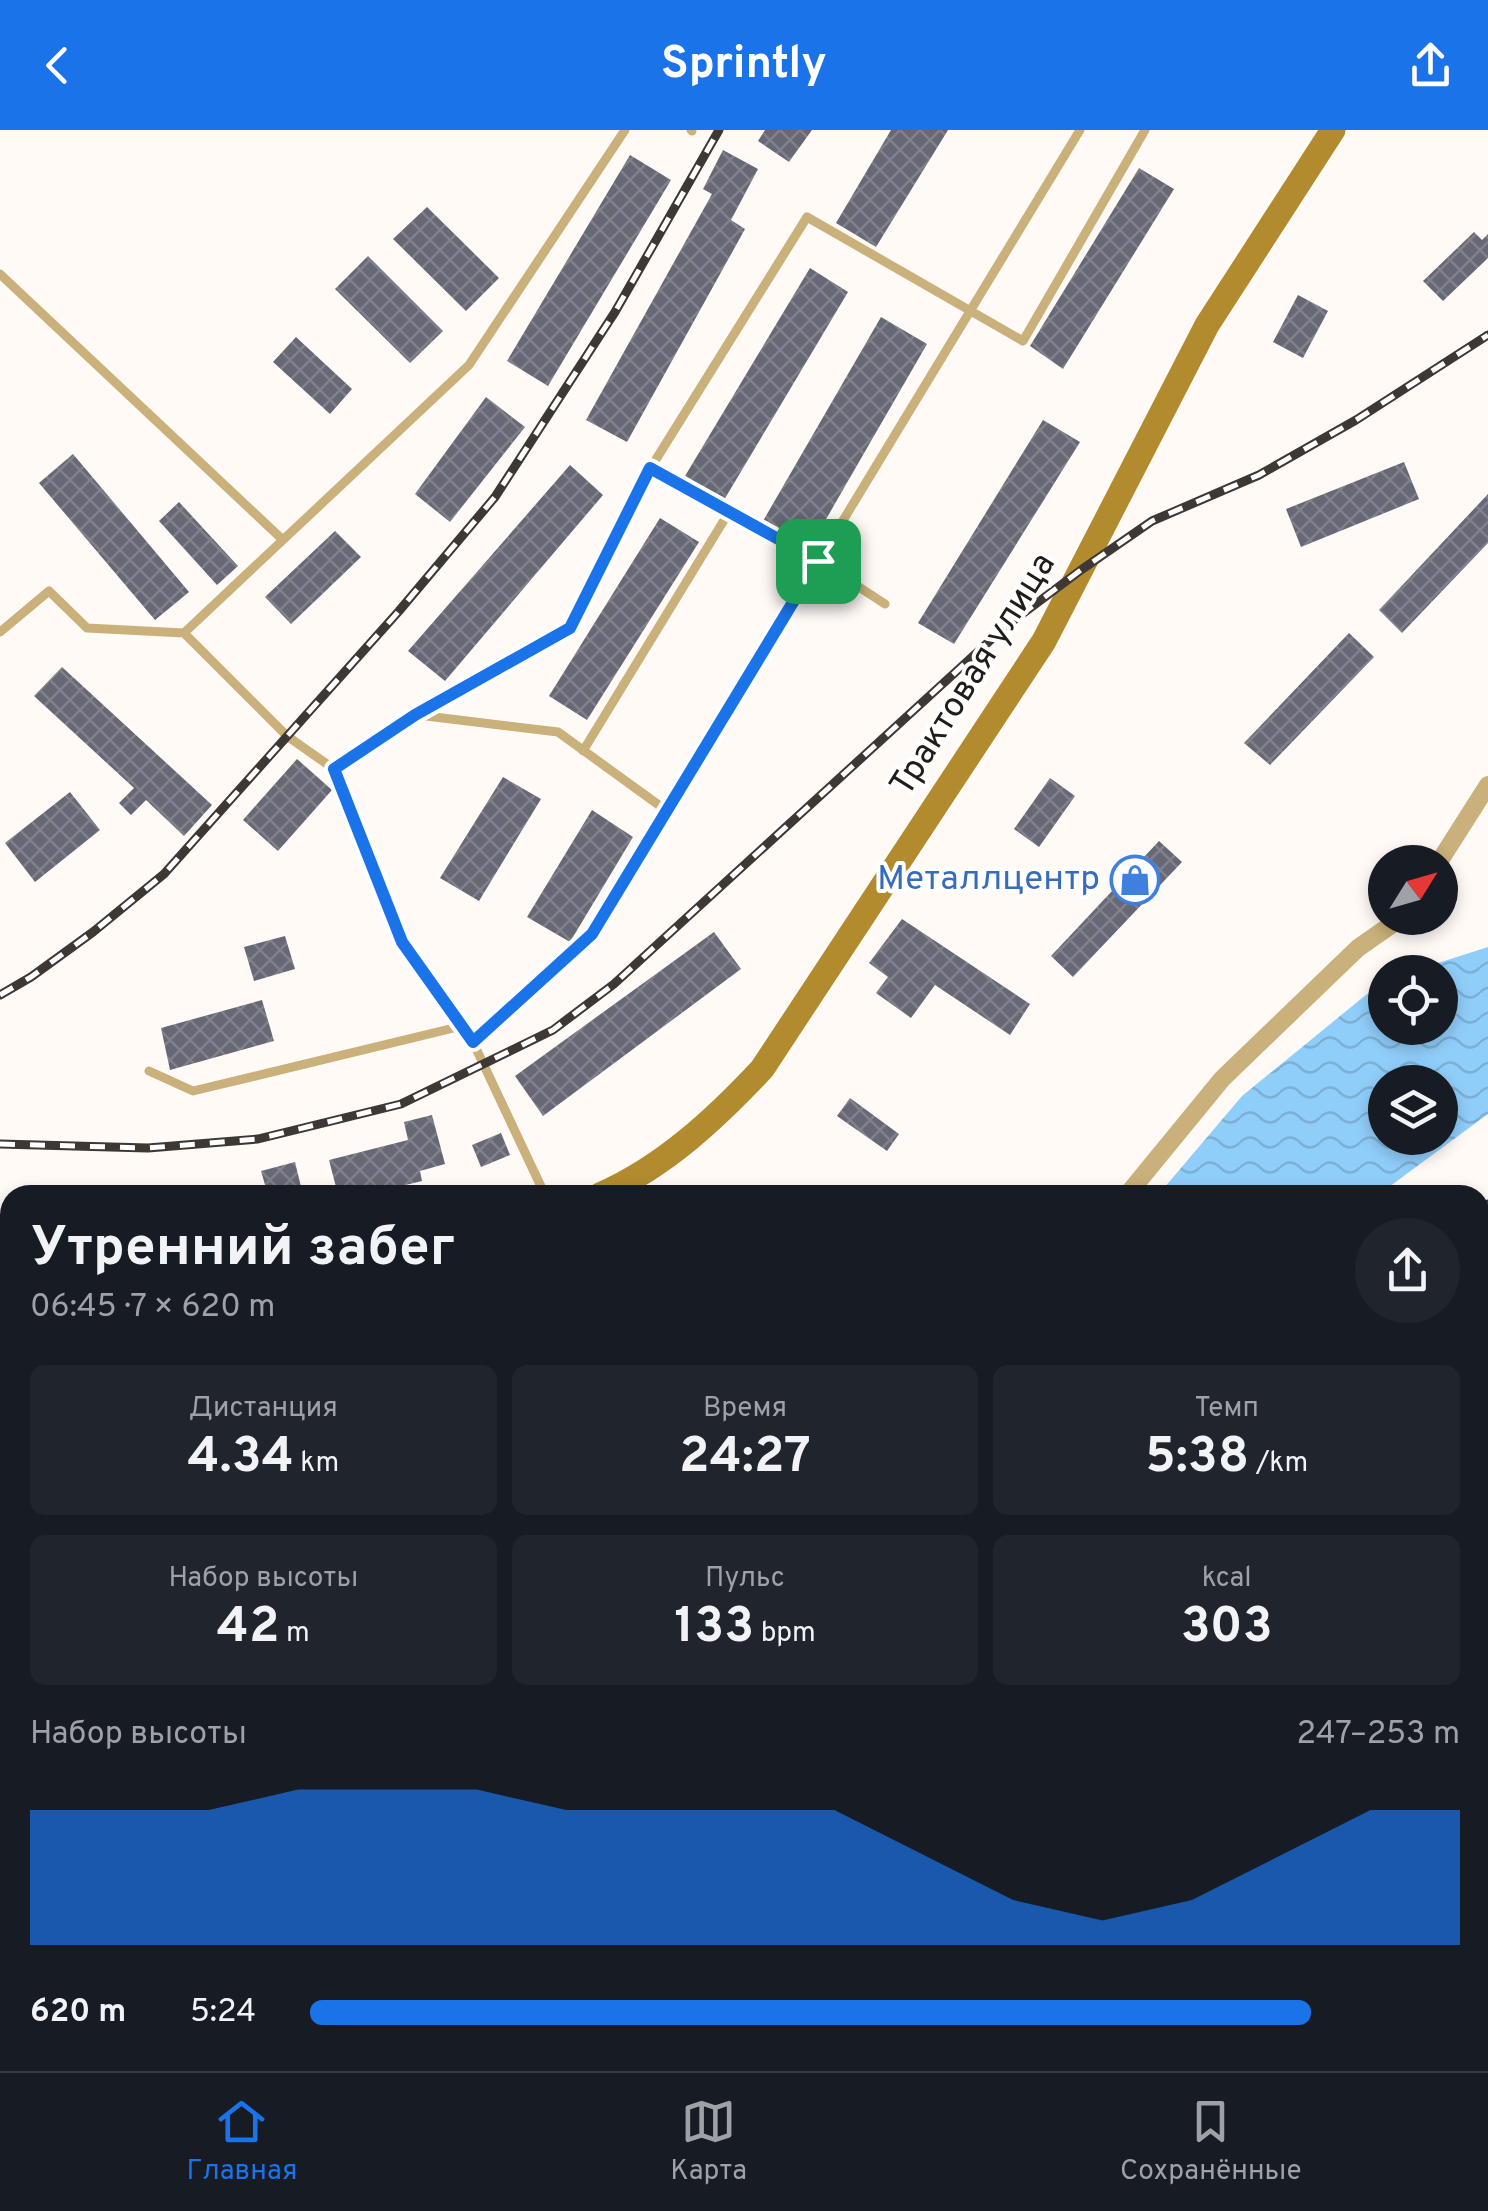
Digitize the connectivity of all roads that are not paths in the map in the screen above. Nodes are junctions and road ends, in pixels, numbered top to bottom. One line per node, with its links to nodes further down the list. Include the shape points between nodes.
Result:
1 (625, 130): 9 (lane, via 469,365)
2 (1080, 130): 6 (lane)
3 (1145, 130): 6 (lane, via 1022,342)
4 (1332, 130): 25 (main road, Трактовая улица, via 1207,325 1044,642 762,1069 706,1127)
5 (0, 274): 9 (lane)
6 (972, 310): 7 (lane, via 807,216); 10 (lane)
7 (650, 468): 8 (lane); 14 (lane, via 570,628)
8 (729, 512): 10 (lane); 15 (lane)
9 (283, 540): 13 (lane)
10 (818, 561): 11 (lane); 18 (lane)
11 (886, 604)
12 (0, 632): 13 (lane, via 50,591 87,628)
13 (184, 632): 16 (lane, via 287,736)
14 (415, 715): 15 (lane, via 558,732); 16 (lane)
15 (583, 751): 18 (lane)
16 (334, 769): 21 (lane, via 402,942)
17 (1488, 785): 19 (street)
18 (667, 812): 22 (lane, via 592,934)
19 (1450, 845)
20 (1377, 935): 26 (street, via 1222,1079)
21 (462, 1026): 22 (lane); 23 (lane, via 193,1090)
22 (473, 1042): 24 (lane)
23 (148, 1071)
24 (541, 1185)
25 (623, 1185)
26 (1136, 1185)

